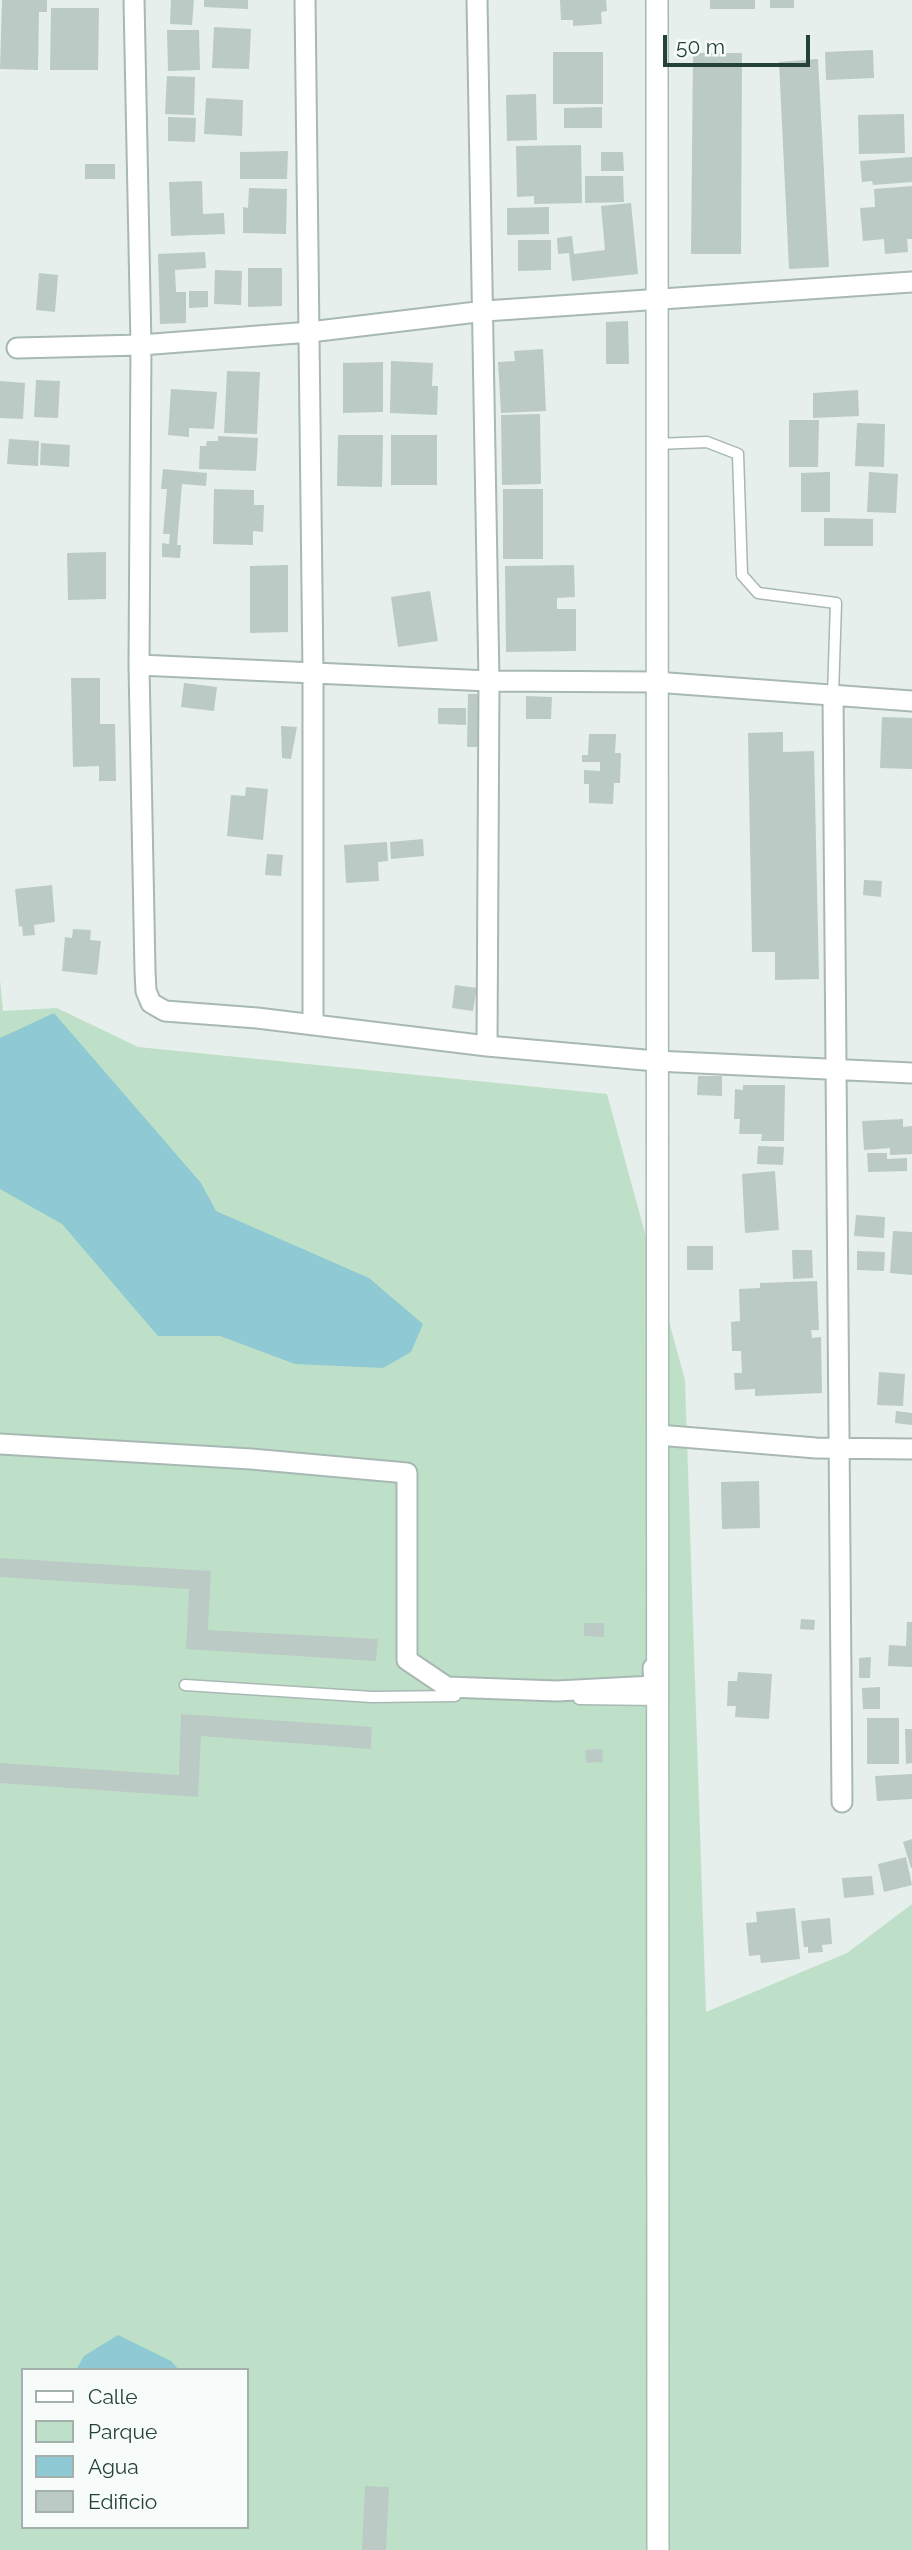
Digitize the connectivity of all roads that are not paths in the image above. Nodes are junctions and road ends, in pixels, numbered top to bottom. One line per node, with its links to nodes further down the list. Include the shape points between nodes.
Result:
1 (134, 0): 9 (street)
2 (305, 0): 8 (street)
3 (477, 0): 7 (street)
4 (657, 0): 6 (street)
5 (912, 282): 6 (street)
6 (658, 299): 7 (street); 11 (street)
7 (485, 311): 8 (street); 14 (street)
8 (310, 332): 9 (street); 13 (street)
9 (141, 345): 10 (street); 12 (street)
10 (17, 348)
11 (657, 443): 15 (street); 16 (lane, via 707,442 738,454 742,575 758,593 836,603)
12 (139, 665): 13 (street); 18 (street, via 145,971 150,1003 165,1011)
13 (313, 673): 14 (street); 18 (street)
14 (489, 681): 15 (street); 19 (street)
15 (655, 682): 16 (street); 20 (street)
16 (833, 695): 17 (street); 21 (street)
17 (912, 701)
18 (313, 1025): 19 (street)
19 (487, 1045): 20 (street)
20 (656, 1061): 21 (street); 23 (street)
21 (836, 1070): 22 (street); 26 (street)
22 (912, 1073)
23 (657, 1342): 24 (street); 25 (street, via 651,1560 654,1686 557,1691 447,1687 407,1660 407,1472)
24 (658, 1435): 26 (street); 29 (street)
25 (0, 1444)
26 (838, 1448): 27 (street); 30 (street)
27 (912, 1448)
28 (185, 1685): 29 (lane, via 372,1697)
29 (659, 1700): 31 (street)
30 (842, 1802)
31 (658, 2550)

